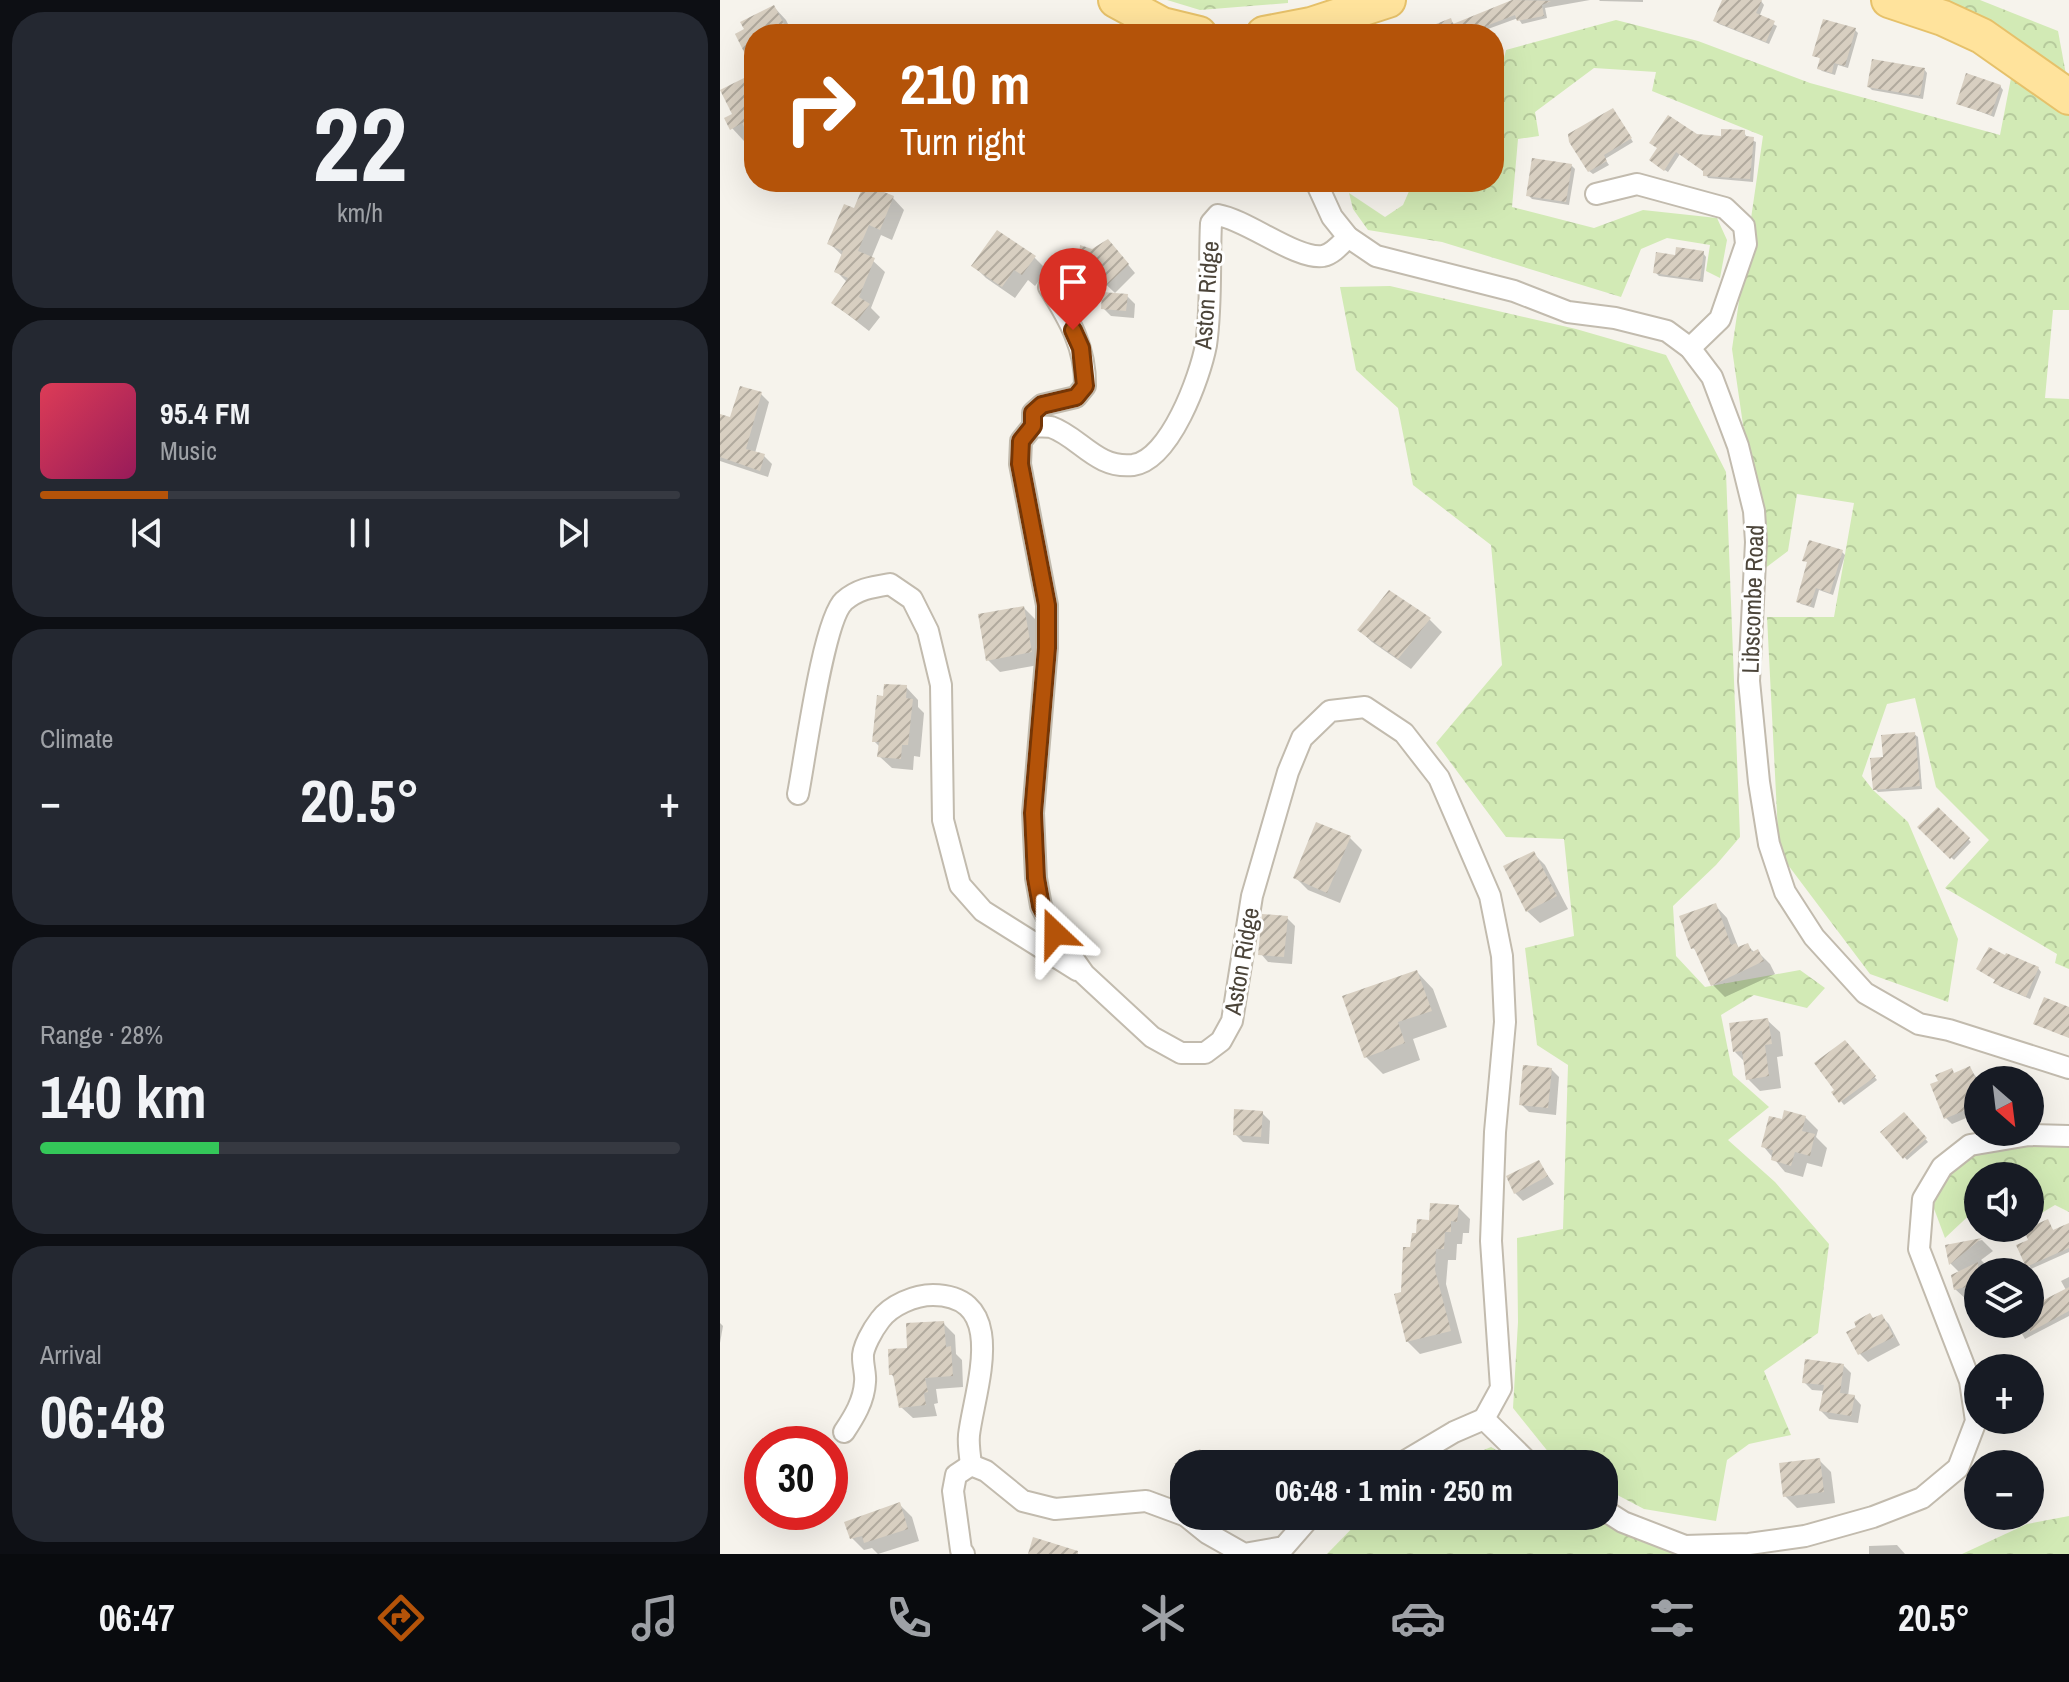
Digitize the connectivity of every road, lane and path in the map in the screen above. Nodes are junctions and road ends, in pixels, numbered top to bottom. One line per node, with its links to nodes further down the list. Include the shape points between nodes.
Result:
1 (1116, 0): 4 (main road)
2 (1388, 0): 5 (main road)
3 (1889, 0): 6 (main road, via 1982,36)
4 (1160, 24)
5 (1314, 24)
6 (2069, 97)
7 (1321, 192): 9 (street, Libscombe Road)
8 (1596, 194): 11 (street, via 1637,184 1725,208 1744,226 1746,244 1720,319)
9 (1348, 237): 11 (street, Libscombe Road, via 1376,256 1514,291 1568,312 1667,331); 12 (street, Aston Ridge, via 1322,257 1218,215 1211,223 1205,346 1183,409 1161,450 1134,465 1102,461 1051,427)
10 (1049, 287): 12 (street, via 1081,348 1085,386 1076,397 1042,405 1033,413)
11 (1690, 348): 15 (street, Libscombe Road, via 1712,377 1738,446 1754,511 1749,681 1769,844 1785,892 1814,937 1865,993 1919,1024)
12 (1033, 426): 14 (street, Aston Ridge, via 1021,441 1020,464 1047,605 1033,813 1036,878 1041,906)
13 (798, 794): 14 (street, via 823,653 841,603 863,588 890,584 912,599 928,631 941,685 943,820 960,885 983,911)
14 (1084, 974): 17 (street, Aston Ridge, via 1152,1037 1181,1053 1205,1053 1221,1041 1232,1021 1252,896 1302,738 1330,711 1365,707 1404,733 1439,778 1462,829 1490,896 1502,956 1505,1022 1491,1241 1501,1388)
15 (2069, 1068)
16 (2069, 1136): 23 (street, via 2029,1135 1970,1145 1942,1167 1923,1199 1919,1249 1970,1381 1976,1421 1958,1468 1922,1498 1805,1536 1685,1546)
17 (1484, 1419): 19 (street); 20 (street)
18 (848, 1426): 21 (street, via 865,1383 862,1354 880,1319 902,1301 933,1295 958,1299 974,1312 981,1331 983,1359 968,1439)
19 (1424, 1450)
20 (1516, 1450)
21 (971, 1465): 22 (street, via 1023,1501 1055,1509 1146,1501); 26 (street, via 956,1475 953,1491)
22 (1170, 1510)
23 (1618, 1519)
24 (1203, 1530): 25 (street, via 1244,1554 1284,1547)
25 (1299, 1530)
26 (964, 1554)

